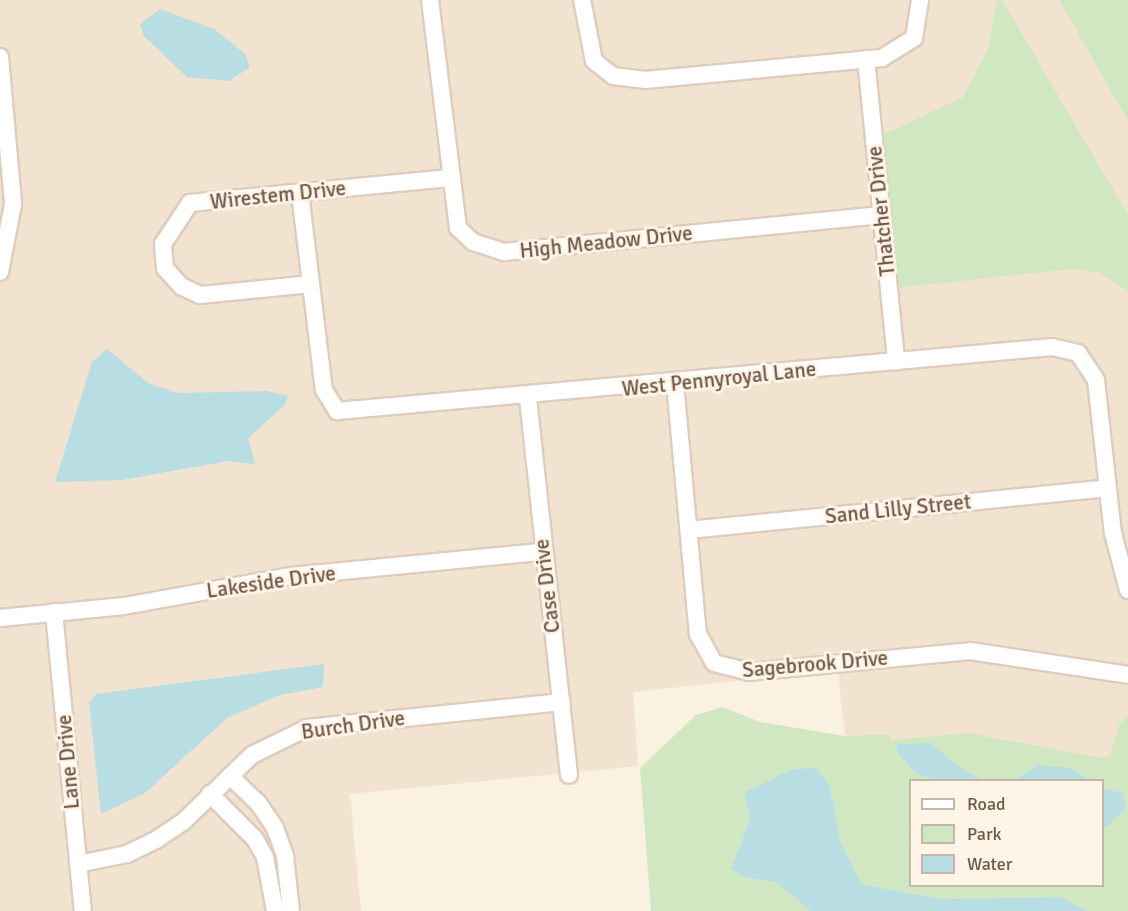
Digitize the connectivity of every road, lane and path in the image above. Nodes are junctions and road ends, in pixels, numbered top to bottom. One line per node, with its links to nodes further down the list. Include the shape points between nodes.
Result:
1 (430, 0): 6 (street, High Meadow Drive)
2 (582, 0): 5 (street, via 594,61 626,80)
3 (920, 0): 5 (street, via 919,26 906,47)
4 (0, 57): 9 (street, via 13,204)
5 (866, 59): 8 (street, Thatcher Drive)
6 (452, 178): 7 (street, Wirestem Drive); 8 (street, High Meadow Drive, via 458,228 473,242 504,252)
7 (300, 193): 10 (street, West Pennyroyal Lane); 10 (street, Wirestem Drive, via 190,203 163,244 165,268 200,295)
8 (881, 215): 11 (street, Thatcher Drive)
9 (0, 272)
10 (311, 284): 13 (street, West Pennyroyal Lane, via 324,390 337,411)
11 (896, 362): 12 (street, West Pennyroyal Lane); 14 (street, West Pennyroyal Lane, via 1052,347 1078,353 1096,380)
12 (675, 383): 13 (street, West Pennyroyal Lane); 15 (street, Sagebrook Drive)
13 (528, 398): 16 (street, Case Drive)
14 (1108, 488): 15 (street, Sand Lilly Street); 17 (street, West Pennyroyal Lane)
15 (689, 530): 20 (street, Sagebrook Drive, via 698,633 706,655 724,669 749,672 970,651)
16 (542, 552): 18 (street, Lakeside Drive, via 291,576 124,606); 21 (street, Case Drive)
17 (1128, 590)
18 (54, 612): 19 (street, Lakeside Drive); 25 (street, Lane Drive)
19 (0, 618)
20 (1128, 675)
21 (561, 702): 22 (street, Case Drive); 23 (street, Burch Drive, via 307,728 252,755)
22 (569, 775)
23 (230, 776): 24 (street, Burch Drive); 28 (street, via 259,804 275,828 285,856)
24 (210, 794): 25 (street, Burch Drive, via 156,840 127,854); 27 (street, via 260,848)
25 (78, 864): 26 (street, Lane Drive)
26 (83, 911)
27 (275, 911)
28 (291, 911)

